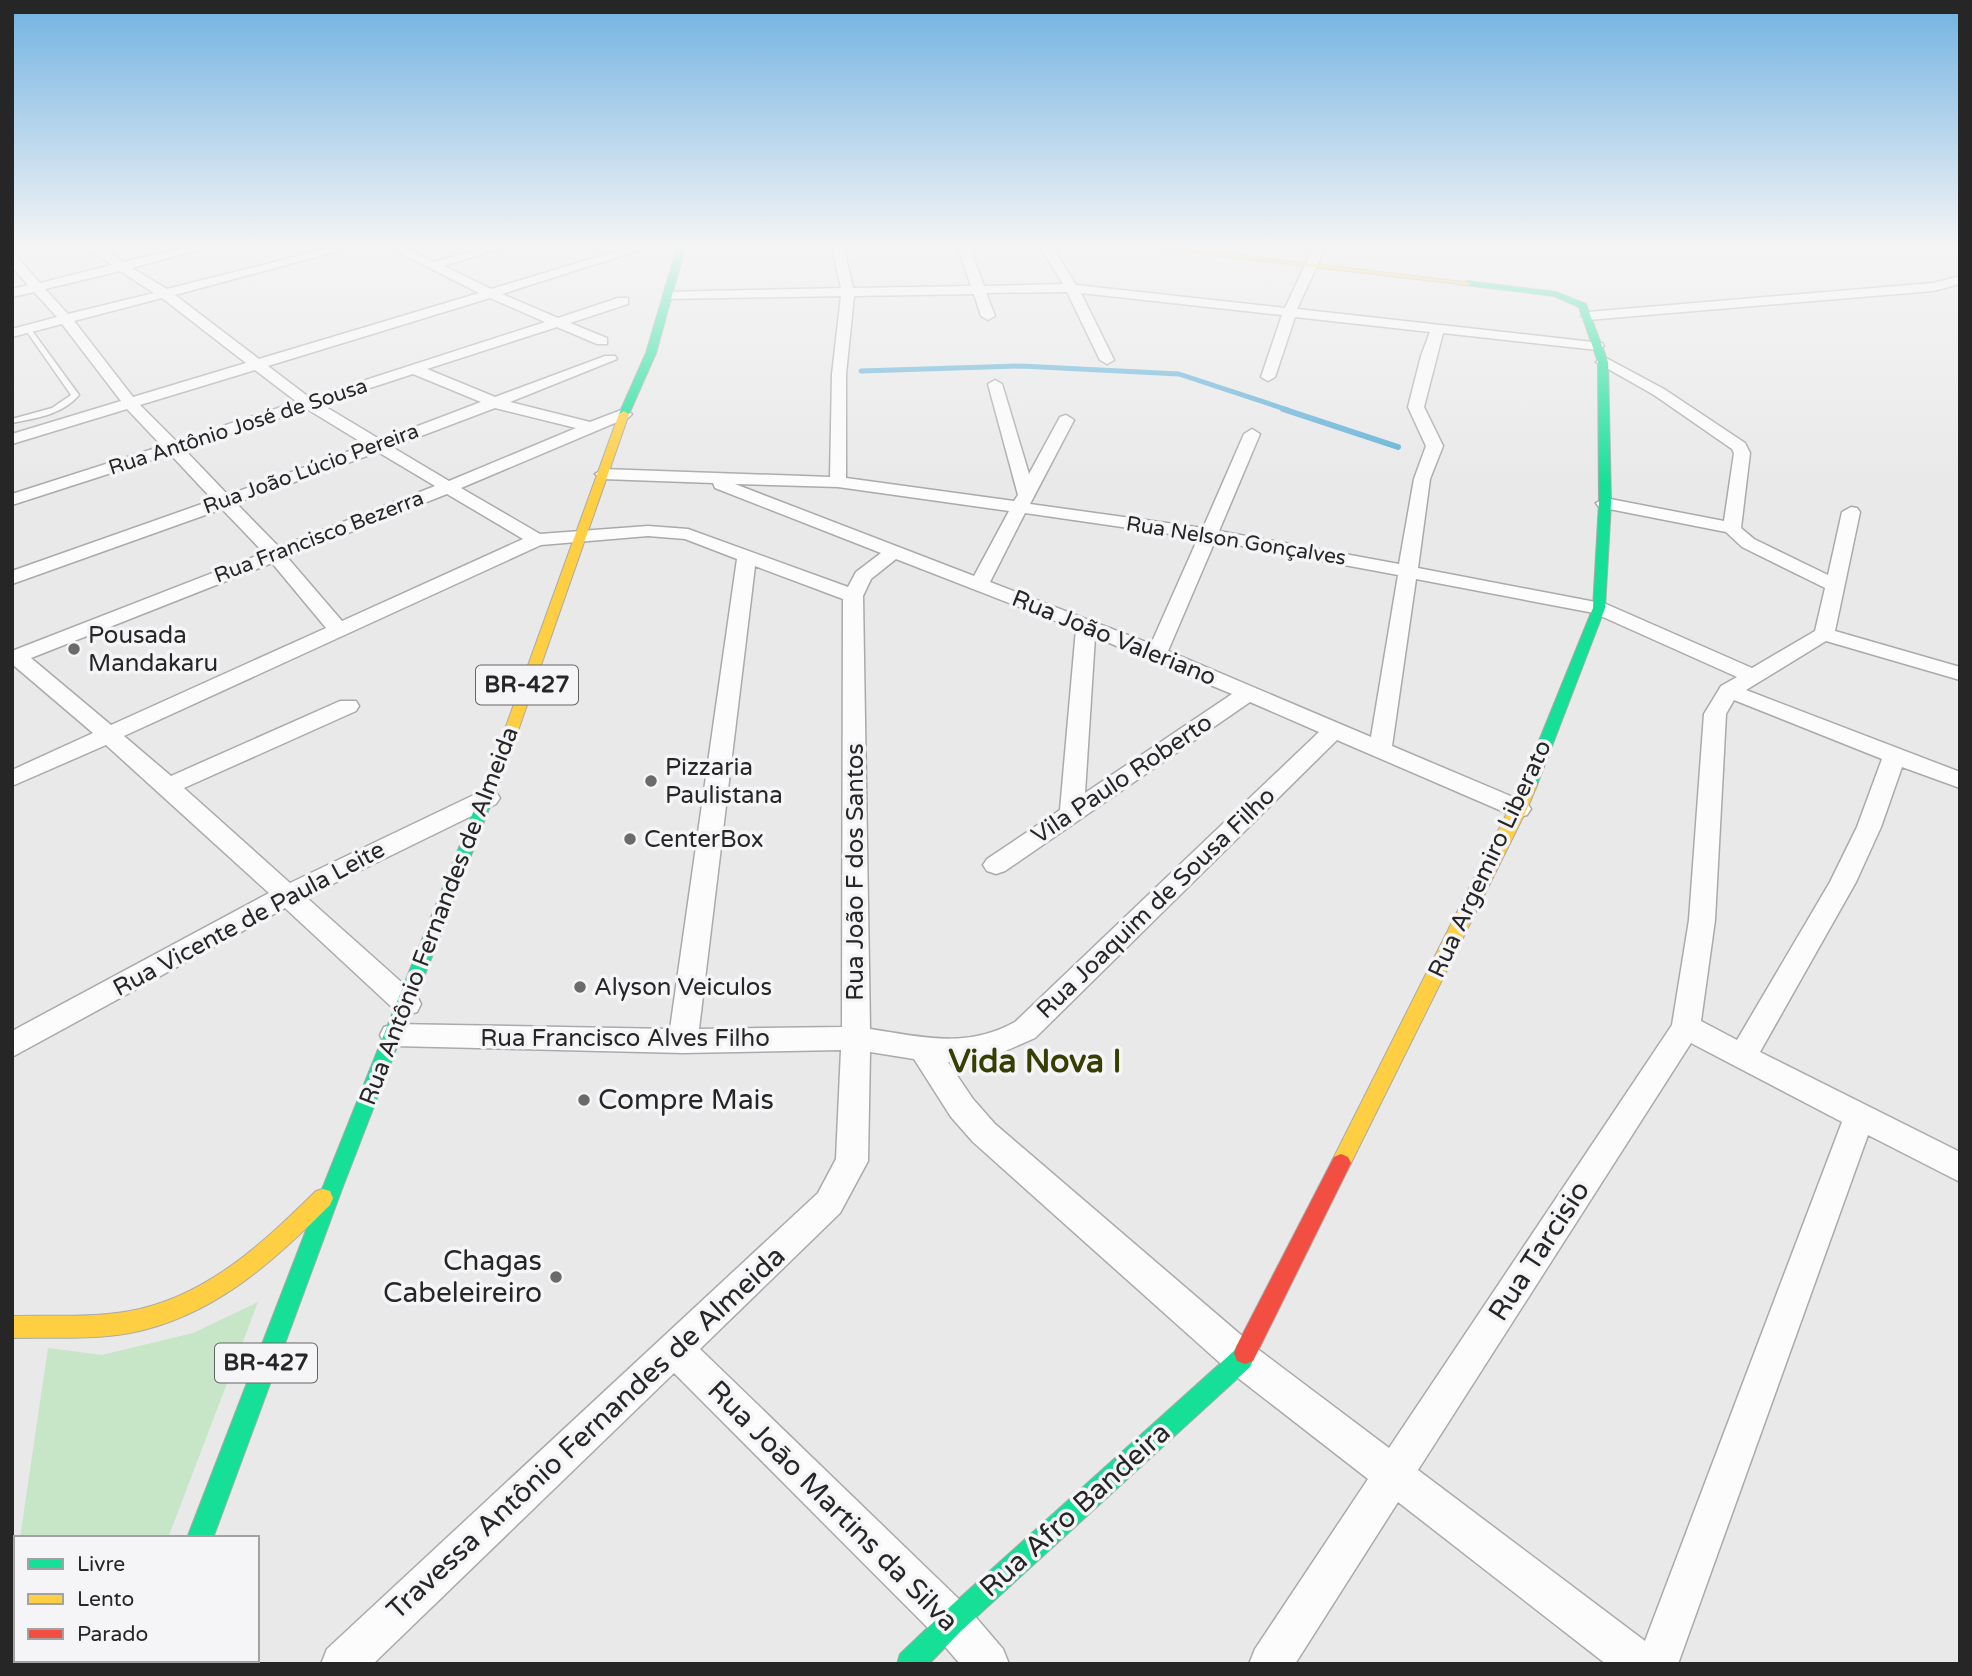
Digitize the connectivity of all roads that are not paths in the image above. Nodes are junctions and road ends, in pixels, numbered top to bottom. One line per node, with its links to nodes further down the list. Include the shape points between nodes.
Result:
1 (40, 326): 13 (street)
2 (71, 326): 24 (street)
3 (209, 326): 20 (street)
4 (382, 326): 20 (street)
5 (543, 326): 21 (street, Rua Antônio José de Sousa)
6 (566, 326): 16 (street)
7 (659, 326): 27 (main road, Rua Antônio Fernandes de Almeida / BR-427)
8 (844, 326): 37 (street)
9 (1091, 326): 19 (street)
10 (1285, 326): 22 (street)
11 (1405, 326): 14 (street)
12 (1591, 326): 17 (main road, Rua Argemiro Liberato)
13 (28, 329): 15 (street); 29 (lane, via 75,395 56,408)
14 (1438, 330): 17 (street); 51 (street, via 1416,407 1433,436 1434,454 1422,479)
15 (12, 333)
16 (602, 341)
17 (1600, 354): 42 (main road, Rua Argemiro Liberato); 44 (street, via 1740,446)
18 (610, 359): 25 (street, Rua João Lúcio Pereira)
19 (1107, 360)
20 (260, 364): 24 (street); 26 (street)
21 (414, 369): 25 (street); 26 (street, Rua Antônio José de Sousa)
22 (1268, 377)
23 (995, 384): 41 (street)
24 (130, 403): 32 (street); 34 (street)
25 (495, 403): 30 (street); 33 (street, Rua João Lúcio Pereira)
26 (309, 404): 33 (street); 34 (street, Rua Antônio José de Sousa)
27 (624, 414): 30 (street, Rua Francisco Bezerra); 35 (main road, Rua Antônio Fernandes de Almeida / BR-427)
28 (1066, 420): 41 (street)
29 (12, 421)
30 (593, 428): 38 (street, Rua Francisco Bezerra)
31 (1252, 434): 45 (street)
32 (12, 439)
33 (382, 445): 38 (street); 40 (street, Rua João Lúcio Pereira)
34 (173, 448): 39 (street, Rua Antônio José de Sousa); 40 (street)
35 (603, 474): 36 (street, Rua Nelson Gonçalves); 46 (main road, Rua Antônio Fernandes de Almeida / BR-427)
36 (704, 477): 37 (street, Rua Nelson Gonçalves); 48 (street, Rua João Valeriano)
37 (838, 482): 41 (street, Rua Nelson Gonçalves)
38 (446, 488): 47 (street); 49 (street, Rua Francisco Bezerra)
39 (12, 500)
40 (223, 500): 49 (street); 52 (street, Rua João Lúcio Pereira)
41 (1022, 501): 45 (street, Rua Nelson Gonçalves); 53 (street)
42 (1605, 503): 44 (street); 56 (main road, Rua Argemiro Liberato)
43 (1851, 512): 54 (street)
44 (1732, 528): 54 (street, via 1748,543)
45 (1209, 534): 51 (street, Rua Nelson Gonçalves); 60 (street)
46 (579, 536): 47 (street); 50 (street, via 648,531 688,534); 74 (main road, Rua Antônio Fernandes de Almeida / BR-427)
47 (537, 540): 58 (street)
48 (893, 552): 53 (street, Rua João Valeriano); 55 (street, via 863,576)
49 (275, 554): 58 (street); 61 (street, Rua Francisco Bezerra)
50 (747, 555): 55 (street); 83 (street)
51 (1407, 570): 56 (street, Rua Nelson Gonçalves); 69 (street)
52 (12, 578)
53 (979, 584): 57 (street, Rua João Valeriano)
54 (1834, 585): 59 (street)
55 (853, 596): 82 (street, Rua João F dos Santos)
56 (1599, 608): 63 (street, Rua Nelson Gonçalves); 75 (main road, Rua Argemiro Liberato)
57 (1086, 625): 60 (street, Rua João Valeriano); 76 (street)
58 (339, 631): 68 (street)
59 (1824, 634): 62 (street); 63 (street)
60 (1157, 654): 65 (street, Rua João Valeriano)
61 (14, 657): 68 (street)
62 (1960, 674)
63 (1752, 676): 64 (street)
64 (1729, 691): 70 (street); 80 (street, via 1714,714 1702,920)
65 (1248, 693): 67 (street, Rua João Valeriano); 76 (street, Vila Paulo Roberto)
66 (348, 706): 73 (street)
67 (1334, 730): 69 (street, Rua João Valeriano); 85 (street, Rua Joaquim de Sousa Filho, via 1026,1030 978,1052)
68 (109, 736): 71 (street); 73 (street)
69 (1380, 749): 75 (street, Rua João Valeriano)
70 (1895, 756): 72 (street); 86 (street, via 1843,882)
71 (12, 779)
72 (1960, 781)
73 (168, 786): 78 (street)
74 (488, 797): 78 (street, Rua Vicente de Paula Leite); 79 (main road, Rua Antônio Fernandes de Almeida / BR-427)
75 (1519, 809): 93 (main road, Rua Argemiro Liberato)
76 (1072, 811): 77 (street, Vila Paulo Roberto)
77 (996, 865)
78 (289, 894): 79 (street); 84 (street, Rua Vicente de Paula Leite)
79 (407, 1004): 81 (main road, Rua Antônio Fernandes de Almeida / BR-427)
80 (1686, 1027): 86 (street); 94 (street, Rua Tarcisio)
81 (394, 1035): 83 (street, Rua Francisco Alves Filho); 89 (main road, Rua Antônio Fernandes de Almeida / BR-427)
82 (856, 1038): 83 (street, Rua Francisco Alves Filho); 85 (street, Rua Joaquim de Sousa Filho); 90 (street, Rua João F dos Santos, via 852,1161)
83 (683, 1041)
84 (12, 1045)
85 (923, 1049): 93 (street, via 984,1133)
86 (1743, 1056): 87 (street)
87 (1860, 1115): 88 (street); 102 (street)
88 (1960, 1168)
89 (332, 1189): 91 (main road, via 249,1268 197,1301 132,1322); 95 (main road, Rua Antônio Fernandes de Almeida / BR-427)
90 (830, 1203): 92 (street, Travessa Antônio Fernandes de Almeida)
91 (12, 1327)
92 (675, 1349): 96 (street, Rua Joāo Martins da Silva); 97 (street, Travessa Antônio Fernandes de Almeida)
93 (1242, 1359): 94 (street); 96 (main road, Rua Afro Bandeira)
94 (1392, 1475): 100 (street, Rua Tarcisio); 101 (street)
95 (201, 1536)
96 (952, 1622): 98 (main road, Rua Afro Bandeira); 99 (street, Rua Joāo Martins da Silva)
97 (342, 1664)
98 (910, 1664)
99 (988, 1664)
100 (1270, 1664)
101 (1640, 1664)
102 (1657, 1664)

